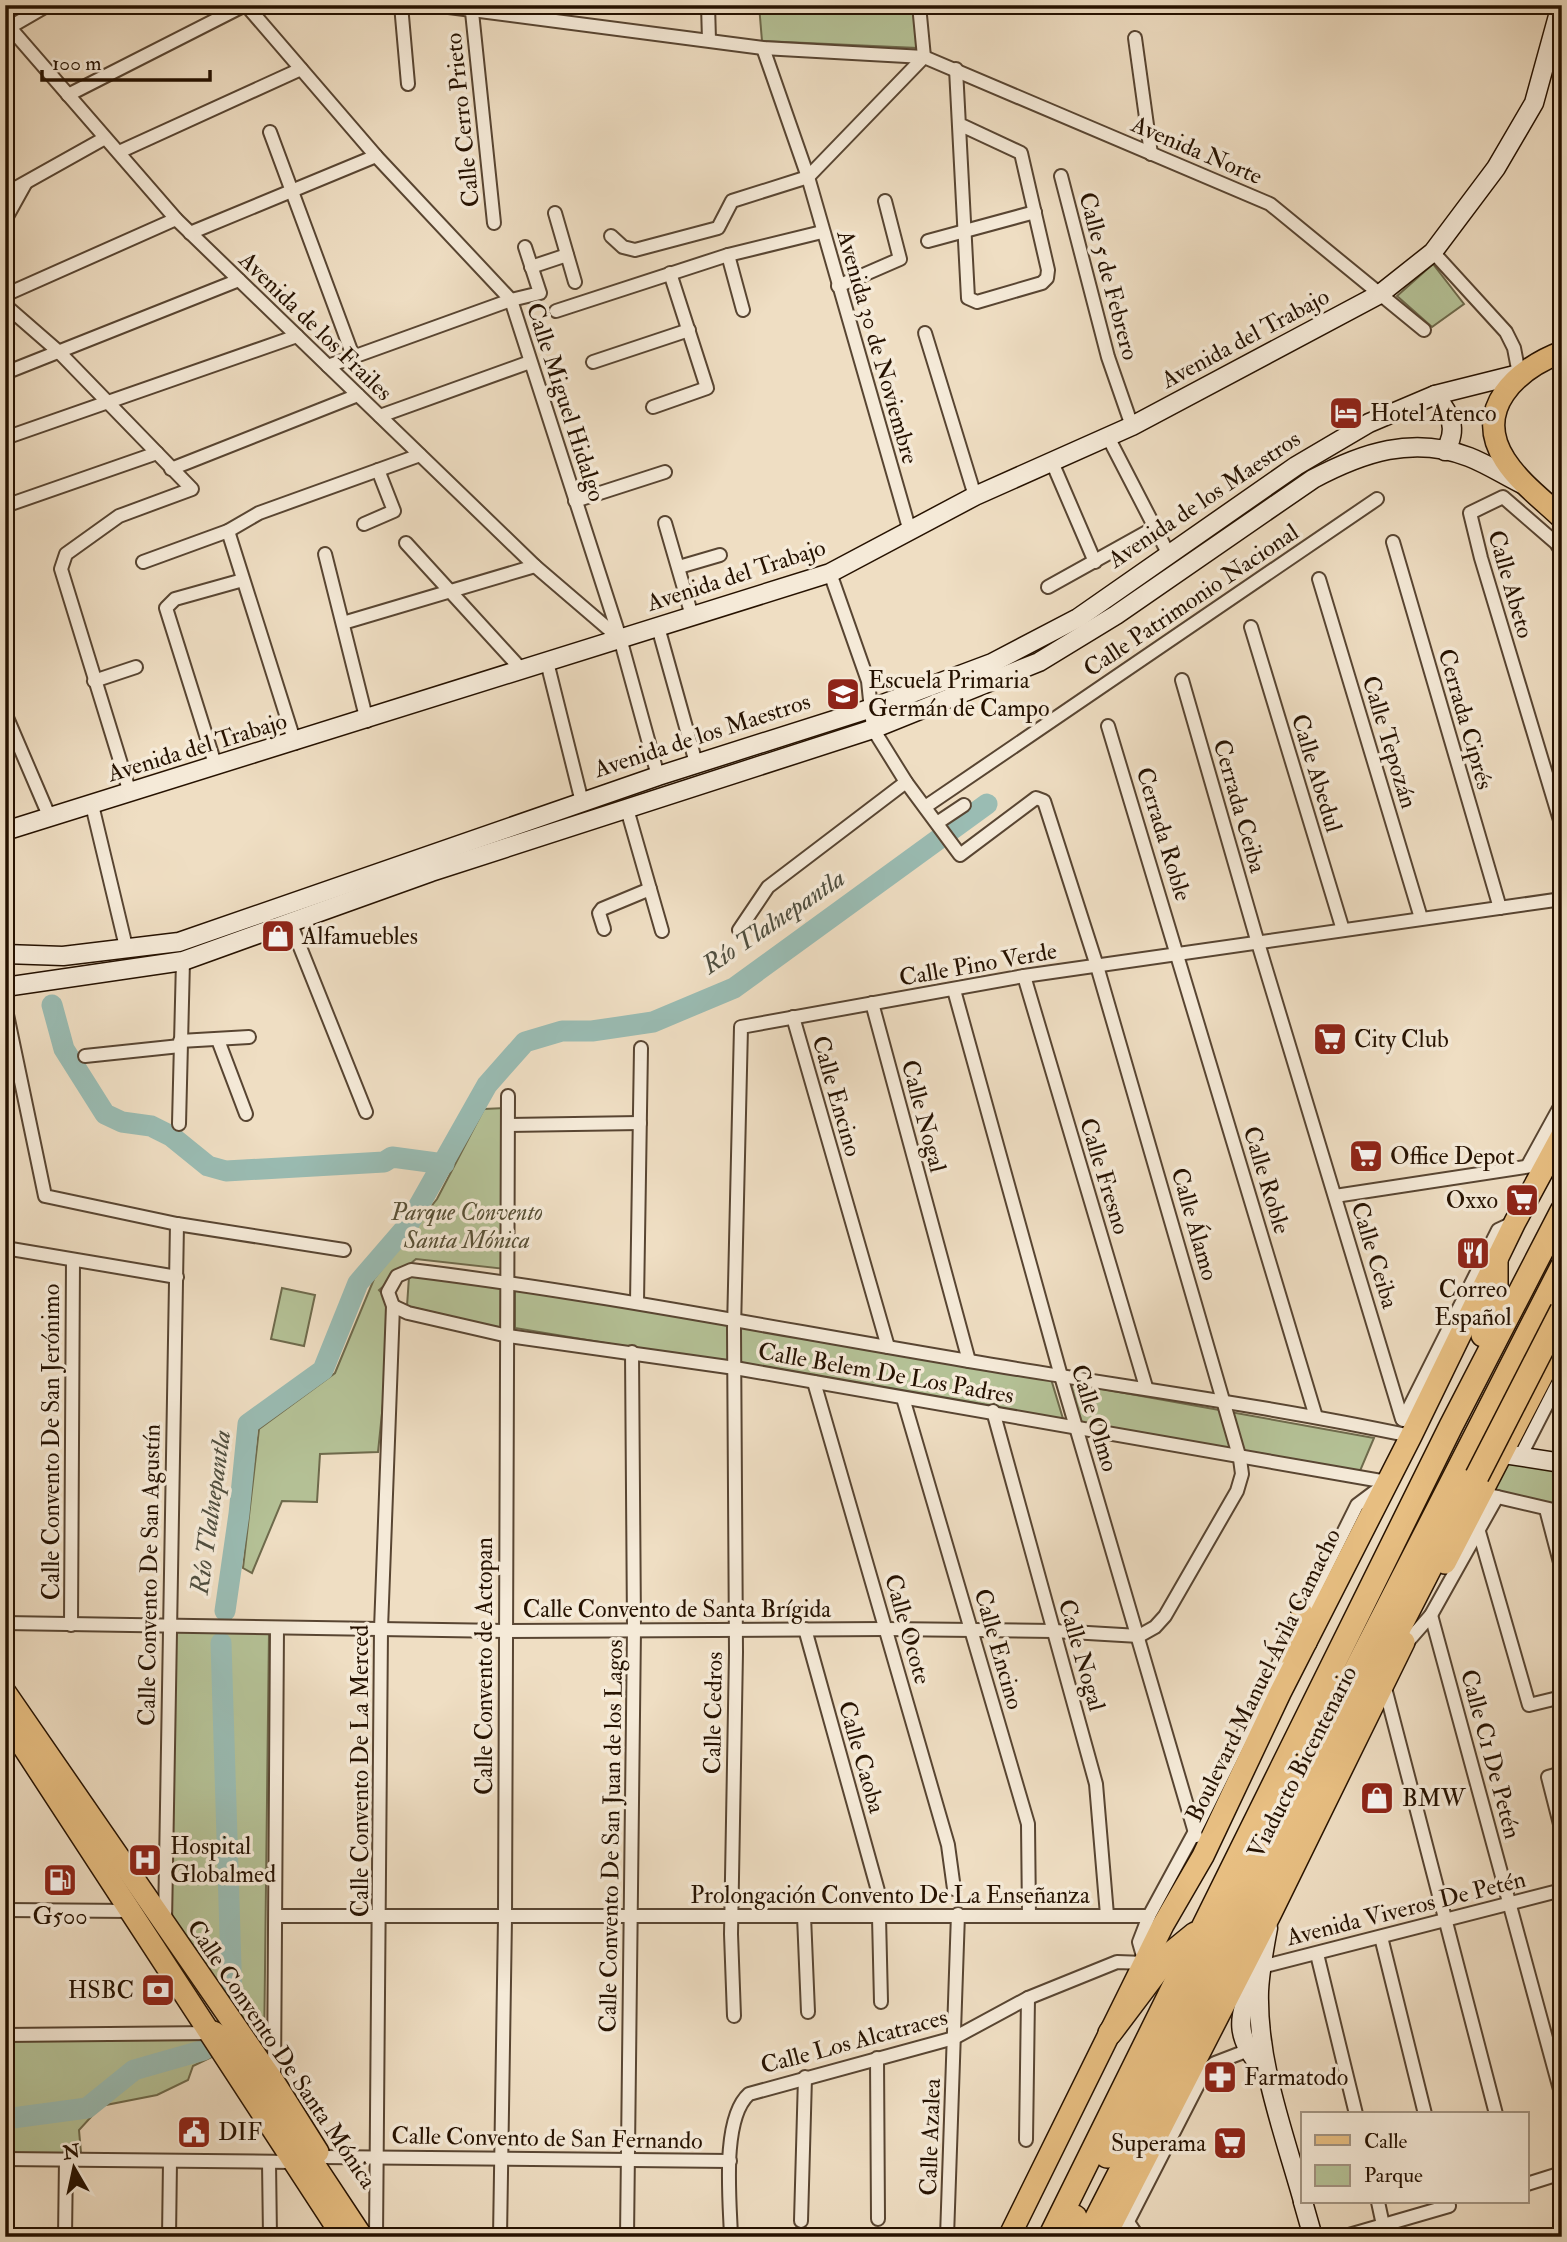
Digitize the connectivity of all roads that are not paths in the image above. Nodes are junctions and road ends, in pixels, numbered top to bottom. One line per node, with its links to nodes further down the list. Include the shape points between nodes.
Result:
1 (48, 5): 9 (street)
2 (246, 5): 14 (street, Calle Miguel Hidalgo); 17 (street)
3 (401, 5): 16 (street)
4 (433, 5): 8 (street, Avenida Norte)
5 (708, 5): 11 (street)
6 (919, 5): 13 (street)
7 (1561, 5): 41 (main road, Avenida del Trabajo, via 1534,103 1496,168)
8 (472, 12): 11 (street, Avenida Norte); 34 (street, Calle Cerro Prieto)
9 (7, 24): 17 (street, Avenida de los Frailes)
10 (1135, 38): 22 (street)
11 (709, 40): 12 (street, Avenida Norte)
12 (763, 48): 13 (street, Avenida Norte); 25 (street, Avenida 30 de Noviembre)
13 (924, 57): 15 (street, Avenida Norte); 25 (street)
14 (300, 69): 21 (street); 23 (street, Calle Miguel Hidalgo)
15 (956, 69): 18 (street); 22 (street, Avenida Norte)
16 (408, 84)
17 (68, 95): 20 (street, Avenida de los Frailes)
18 (961, 125): 30 (street, via 1019,151); 37 (street)
19 (270, 132): 27 (street)
20 (105, 138): 21 (street, Avenida de los Frailes); 26 (street)
21 (119, 152): 32 (street, Avenida de los Frailes)
22 (1151, 155): 49 (street, Avenida Norte, via 1270,204)
23 (376, 156): 27 (street); 51 (street, Calle Miguel Hidalgo)
24 (1061, 176): 72 (street, Calle 5 de Febrero, via 1108,356)
25 (808, 177): 36 (street, Avenida 30 de Noviembre); 38 (street, via 732,201 718,228 635,250)
26 (25, 183): 28 (street); 33 (street)
27 (293, 192): 35 (street); 60 (street)
28 (5, 194)
29 (885, 201): 48 (street, via 900,260)
30 (1035, 212): 37 (street); 37 (street, via 1047,278 1003,297 970,301)
31 (555, 213): 42 (street)
32 (176, 219): 35 (street, Avenida de los Frailes); 50 (street)
33 (5, 220)
34 (494, 223)
35 (190, 233): 46 (street, Avenida de los Frailes)
36 (819, 233): 43 (street); 48 (street, Avenida 30 de Noviembre)
37 (967, 233): 39 (street)
38 (611, 236)
39 (928, 241)
40 (525, 247): 44 (street)
41 (1433, 252): 49 (main road, Avenida del Trabajo); 66 (street, via 1506,332)
42 (566, 255): 44 (street); 47 (street)
43 (729, 255): 45 (street); 53 (street)
44 (531, 267): 51 (street, via 540,293)
45 (670, 273): 54 (street); 55 (street)
46 (239, 279): 58 (street, Avenida de los Frailes); 59 (street)
47 (575, 282)
48 (838, 286): 91 (street, Avenida 30 de Noviembre)
49 (1380, 294): 56 (street, Avenida Norte); 72 (main road, Avenida del Trabajo)
50 (5, 295)
51 (510, 300): 60 (street); 62 (street, Calle Miguel Hidalgo)
52 (5, 305): 59 (street)
53 (743, 310)
54 (556, 312)
55 (689, 330): 63 (street); 70 (street, via 707,388)
56 (1424, 330)
57 (925, 333): 83 (street)
58 (297, 336): 64 (street, Avenida de los Frailes); 69 (street)
59 (59, 352): 65 (street); 69 (street)
60 (353, 356): 64 (street)
61 (1559, 359): 66 (main road, Avenida de los Maestros)
62 (530, 362): 71 (street); 86 (street, Calle Miguel Hidalgo)
63 (593, 362)
64 (328, 366): 67 (street, Avenida de los Frailes)
65 (5, 373)
66 (1519, 374): 68 (main road, Avenida de los Maestros); 82 (main road, via 1497,407 1495,433 1502,456)
67 (358, 395): 71 (street, Avenida de los Frailes); 79 (street)
68 (1435, 395): 75 (main road, via 1452,420 1451,442); 98 (main road, Avenida de los Maestros, via 1369,422)
69 (108, 404): 74 (street); 76 (street)
70 (653, 407)
71 (380, 416): 77 (street, Avenida de los Frailes)
72 (1132, 426): 73 (main road, Avenida del Trabajo)
73 (1108, 437): 78 (main road, Avenida del Trabajo); 92 (street)
74 (5, 438)
75 (1445, 451): 82 (main road, Avenida de los Maestros, via 1473,458); 123 (main road, Avenida de los Maestros, via 1405,446 1346,462 1312,479 1116,615 1039,662)
76 (157, 453): 79 (street); 87 (street)
77 (420, 455): 80 (street); 102 (street, Avenida de los Frailes)
78 (1052, 462): 83 (main road, Avenida del Trabajo); 101 (street)
79 (172, 469): 118 (street, via 192,489 119,516 61,561)
80 (378, 470): 90 (street, via 394,511); 93 (street, via 259,513)
81 (665, 471): 86 (street)
82 (1525, 486): 84 (main road, Avenida de los Maestros); 88 (main road)
83 (975, 496): 91 (main road, Avenida del Trabajo)
84 (1562, 497)
85 (1377, 499): 133 (street, Calle Patrimonio Nacional)
86 (575, 501): 113 (street, Calle Miguel Hidalgo)
87 (5, 506)
88 (1562, 519)
89 (665, 523): 103 (street)
90 (364, 524)
91 (909, 528): 104 (main road, Avenida del Trabajo)
92 (1154, 528): 98 (street); 101 (street)
93 (228, 531): 100 (street); 106 (street)
94 (1393, 542): 141 (street, Cerrada Ciprés)
95 (406, 543): 108 (street)
96 (1562, 552): 137 (street, Calle Abeto, via 1503,497 1470,513)
97 (325, 554): 110 (street)
98 (1168, 554): 119 (main road, Avenida de los Maestros, via 1078,618 1037,641)
99 (720, 555): 103 (street)
100 (143, 562)
101 (1095, 562): 107 (street)
102 (535, 566): 108 (street); 113 (street, Avenida de los Frailes)
103 (679, 567): 109 (street)
104 (830, 573): 109 (main road, Avenida del Trabajo); 119 (street, via 868,681)
105 (1318, 579): 142 (street, Calle Tepozán)
106 (243, 580): 124 (street); 126 (street, via 175,599 166,608)
107 (1048, 587)
108 (452, 593): 110 (street); 116 (street)
109 (692, 617): 111 (main road, Avenida del Trabajo)
110 (342, 623): 121 (street)
111 (658, 627): 113 (main road, Avenida del Trabajo); 125 (street)
112 (1251, 627): 146 (street, Calle Abedul)
113 (620, 638): 114 (main road, Avenida del Trabajo); 127 (street, Calle Miguel Hidalgo)
114 (547, 662): 116 (main road, Avenida del Trabajo); 130 (street)
115 (136, 667): 118 (street)
116 (522, 670): 121 (main road, Avenida del Trabajo)
117 (1182, 680): 148 (street, Cerrada Ceiba)
118 (94, 681): 129 (street)
119 (872, 708): 123 (street); 125 (main road, Avenida de los Maestros)
120 (5, 713): 135 (street)
121 (367, 721): 124 (main road, Avenida del Trabajo)
122 (1108, 726): 150 (street, Cerrada Roble)
123 (873, 729): 128 (street); 134 (main road, Avenida de los Maestros)
124 (295, 743): 126 (main road, Avenida del Trabajo)
125 (696, 764): 127 (main road, Avenida de los Maestros)
126 (216, 767): 129 (main road, Avenida del Trabajo)
127 (658, 776): 130 (main road, Avenida de los Maestros)
128 (906, 782): 133 (street); 145 (street, via 768,887)
129 (130, 793): 131 (main road, Avenida del Trabajo)
130 (582, 802): 149 (main road, Avenida de los Maestros, via 229,926)
131 (92, 805): 135 (main road, Avenida del Trabajo); 149 (street)
132 (964, 805): 136 (street)
133 (925, 807): 136 (street)
134 (626, 809): 139 (street); 143 (main road, Avenida de los Maestros)
135 (50, 818): 138 (main road, Avenida del Trabajo)
136 (939, 826): 152 (street, Calle Álamo, via 960,855 1036,798 1044,801)
137 (1562, 827)
138 (5, 831)
139 (650, 889): 144 (street, via 602,909); 147 (street)
140 (1562, 899): 141 (street, Calle Pino Verde)
141 (1500, 908): 142 (street, Calle Pino Verde)
142 (1421, 918): 146 (street, Calle Pino Verde)
143 (290, 922): 151 (main road, Avenida de los Maestros); 166 (street)
144 (604, 929)
145 (739, 930)
146 (1343, 930): 148 (street, Calle Pino Verde)
147 (662, 931)
148 (1258, 943): 150 (street, Calle Pino Verde); 173 (street, Calle Ceiba)
149 (127, 951): 153 (main road, Avenida de los Maestros, via 63,956)
150 (1179, 956): 152 (street, Calle Pino Verde); 202 (street, Calle Roble)
151 (183, 961): 153 (main road, Avenida de los Maestros, via 67,977); 161 (street)
152 (1097, 966): 154 (street, Calle Pino Verde); 200 (street, Calle Álamo)
153 (10, 970)
154 (1024, 976): 155 (street, Calle Pino Verde); 198 (street, Calle Fresno)
155 (954, 990): 156 (street, Calle Pino Verde); 195 (street, Calle Olmo)
156 (872, 1003): 158 (street, Calle Pino Verde); 192 (street, Calle Nogal)
157 (5, 1005): 176 (street, via 45,1196)
158 (793, 1017): 187 (street, Calle Pino Verde, via 746,1024 740,1030); 190 (street, Calle Encino)
159 (249, 1037): 160 (street)
160 (218, 1040): 161 (street); 167 (street)
161 (180, 1044): 163 (street); 169 (street)
162 (640, 1048): 168 (street)
163 (85, 1056)
164 (508, 1096): 170 (street, Calle Convento de Actopan)
165 (1562, 1103): 172 (street, Boulevard Manuel Ávila Camacho)
166 (366, 1112)
167 (246, 1114)
168 (640, 1123): 170 (street); 184 (street)
169 (179, 1124)
170 (508, 1125): 183 (street, Calle Convento de Actopan)
171 (1562, 1135): 172 (main road, Boulevard Manuel Ávila Camacho)
172 (1536, 1164): 173 (street); 175 (main road, Boulevard Manuel Ávila Camacho)
173 (1335, 1196): 205 (street, Calle Ceiba)
174 (1562, 1211): 203 (highway)
175 (1515, 1222): 179 (main road, Boulevard Manuel Ávila Camacho); 205 (street, via 1498,1230)
176 (177, 1224): 178 (street); 182 (street, Calle Convento De San Agustín)
177 (5, 1248): 180 (street)
178 (344, 1250)
179 (1496, 1259): 203 (highway, via 1496,1304 1455,1394); 205 (main road, Boulevard Manuel Ávila Camacho)
180 (73, 1260): 182 (street); 217 (street, Calle Convento De San Jerónimo)
181 (1562, 1267): 196 (highway)
182 (177, 1277): 218 (street, Calle Convento De San Agustín)
183 (509, 1282): 184 (street, Calle Belem De Los Padres); 185 (street, Calle Belem De Los Padres, via 411,1270 397,1276 388,1292); 188 (street, Calle Convento de Actopan)
184 (637, 1302): 187 (street, Calle Belem De Los Padres)
185 (393, 1306): 188 (street, Calle Belem De Los Padres); 221 (street, Calle Convento De La Merced)
186 (1562, 1310): 301 (highway, Viaducto Bicentenario, bridge)
187 (735, 1320): 190 (street, Calle Belem De Los Padres); 193 (street, Calle Pino Verde)
188 (509, 1336): 191 (street, Calle Belem De Los Padres); 225 (street, Calle Convento de Actopan)
189 (1562, 1337): 206 (main road)
190 (888, 1347): 192 (street, Calle Belem De Los Padres)
191 (632, 1352): 193 (street, Calle Belem De Los Padres); 220 (street, Calle Convento De San Juan de los Lagos)
192 (969, 1361): 195 (street, Calle Belem De Los Padres)
193 (735, 1368): 197 (street, Calle Belem De Los Padres); 222 (street, Calle Cedros)
194 (1562, 1375): 206 (street)
195 (1060, 1376): 198 (street, Calle Belem De Los Padres); 204 (street, Calle Olmo)
196 (1507, 1379): 206 (highway); 301 (highway)
197 (814, 1382): 199 (street, Calle Belem De Los Padres); 224 (street, Calle Ocote)
198 (1146, 1387): 200 (street, Calle Belem De Los Padres)
199 (904, 1398): 201 (street, Calle Belem De Los Padres); 226 (street, Calle Encino)
200 (1225, 1402): 202 (street, Calle Belem De Los Padres); 207 (street, Calle Álamo)
201 (993, 1411): 204 (street, Calle Belem De Los Padres); 227 (street, Calle Nogal)
202 (1316, 1417): 205 (street, Calle Belem De Los Padres)
203 (1451, 1426): 260 (highway)
204 (1076, 1428): 207 (street, Calle Belem De Los Padres); 228 (street, Calle Olmo)
205 (1407, 1428): 209 (main road, Boulevard Manuel Ávila Camacho)
206 (1512, 1448): 208 (main road); 210 (main road)
207 (1240, 1459): 209 (street, Calle Belem De Los Padres); 228 (street, Calle Álamo, via 1237,1491 1165,1616)
208 (1562, 1463)
209 (1387, 1482): 214 (street, via 1357,1506); 229 (main road, Boulevard Manuel Ávila Camacho)
210 (1483, 1508): 211 (street); 215 (street); 231 (main road); 234 (street, via 1529,1705)
211 (1546, 1509): 212 (street); 213 (street)
212 (1562, 1512)
213 (1562, 1570)
214 (1302, 1613): 229 (main road); 230 (street)
215 (1431, 1615): 231 (street); 243 (street, Calle C1 De Petén)
216 (5, 1623): 217 (street, Calle Convento de Santa Brígida)
217 (71, 1625): 218 (street, Calle Convento de Santa Brígida)
218 (168, 1627): 219 (street, Calle Convento de Santa Brígida, via 223,1624); 259 (street, Calle Convento De San Agustín)
219 (277, 1628): 221 (street, Calle Convento de Santa Brígida); 249 (street)
220 (634, 1628): 222 (street, Calle Convento de Santa Brígida); 225 (street, Calle Convento de Santa Brígida); 257 (street, Calle Convento De San Juan de los Lagos)
221 (381, 1629): 225 (street, Calle Convento de Santa Brígida); 256 (street, Calle Convento De La Merced)
222 (736, 1629): 223 (street, Calle Convento de Santa Brígida); 250 (street, Calle Cedros)
223 (805, 1629): 224 (street, Calle Convento de Santa Brígida); 242 (street, Calle Caoba)
224 (886, 1629): 226 (street, Calle Convento de Santa Brígida); 240 (street, Calle Ocote, via 948,1845)
225 (505, 1631): 254 (street, Calle Convento de Actopan)
226 (972, 1631): 227 (street, Calle Convento de Santa Brígida); 252 (street, Calle Encino, via 1028,1824)
227 (1054, 1631): 228 (street, Calle Convento de Santa Brígida); 247 (street, Calle Nogal, via 1096,1784)
228 (1139, 1636): 238 (street, Calle Olmo)
229 (1306, 1642): 230 (main road); 239 (main road, Boulevard Manuel Ávila Camacho)
230 (1282, 1652): 238 (street)
231 (1398, 1653): 232 (main road)
232 (1384, 1684): 248 (main road); 258 (street)
233 (5, 1692): 259 (main road, Calle Convento De Santa Mónica)
234 (1562, 1697)
235 (5, 1719): 245 (main road, Calle Convento De Santa Mónica)
236 (1562, 1773): 237 (street, via 1548,1777)
237 (1562, 1832)
238 (1194, 1833): 239 (street, Calle Olmo); 253 (street)
239 (1203, 1856): 263 (main road, Boulevard Manuel Ávila Camacho)
240 (954, 1889)
241 (1562, 1890): 243 (street, Avenida Viveros De Petén)
242 (880, 1898)
243 (1509, 1904): 258 (street, Avenida Viveros De Petén); 277 (street, Calle C1 De Petén)
244 (5, 1910): 245 (street)
245 (131, 1911): 269 (main road, Calle Convento De Santa Mónica)
246 (958, 1914): 252 (street, Prolongación Convento De La Enseñanza); 255 (street, Prolongación Convento De La Enseñanza); 272 (street)
247 (1107, 1915): 252 (street, Prolongación Convento De La Enseñanza); 253 (street, Prolongación Convento De La Enseñanza)
248 (1270, 1915): 264 (main road); 314 (main road)
249 (276, 1916): 256 (street, Prolongación Convento De La Enseñanza); 276 (street)
250 (731, 1916): 251 (street, Prolongación Convento De La Enseñanza); 257 (street, Prolongación Convento De La Enseñanza); 268 (street, Calle Cedros)
251 (804, 1916): 255 (street, Prolongación Convento De La Enseñanza); 267 (street)
252 (1029, 1916)
253 (1149, 1916): 263 (street, via 1139,1942)
254 (505, 1917): 256 (street, Prolongación Convento De La Enseñanza); 257 (street, Prolongación Convento De La Enseñanza); 286 (street, Calle Convento de Actopan)
255 (879, 1917): 266 (street)
256 (380, 1918): 282 (street, Calle Convento De La Merced)
257 (632, 1918): 290 (street, Calle Convento De San Juan de los Lagos)
258 (1444, 1922): 261 (street, Avenida Viveros De Petén); 280 (street)
259 (165, 1927): 269 (main road, Calle Convento De Santa Mónica)
260 (1200, 1931): 270 (highway, via 1168,1956); 313 (highway)
261 (1381, 1937): 262 (street, Avenida Viveros De Petén); 279 (street)
262 (1317, 1954): 264 (street, Avenida Viveros De Petén); 278 (street)
263 (1145, 1964): 265 (street, Calle Los Alcatraces, via 1122,1961); 270 (main road, Boulevard Manuel Ávila Camacho)
264 (1261, 1967): 273 (main road, via 1240,2020)
265 (1028, 1998): 272 (street, Calle Los Alcatraces); 281 (street)
266 (881, 2002)
267 (808, 2012)
268 (734, 2016)
269 (223, 2029): 271 (street); 276 (main road, Calle Convento De Santa Mónica); 283 (main road, Calle Convento De Santa Mónica); 283 (highway)
270 (1110, 2033): 312 (main road, Boulevard Manuel Ávila Camacho)
271 (5, 2035)
272 (954, 2038): 274 (street, Calle Los Alcatraces); 311 (street, Calle Azalea)
273 (1255, 2048): 293 (main road); 299 (street, via 1205,2071)
274 (877, 2058): 275 (street, Calle Los Alcatraces); 297 (street)
275 (805, 2077): 288 (street, Calle Los Alcatraces, via 757,2089 743,2099 736,2114); 298 (street)
276 (274, 2082): 283 (main road, Calle Convento De Santa Mónica)
277 (1562, 2097)
278 (1356, 2112)
279 (1425, 2112)
280 (1495, 2112)
281 (1026, 2140)
282 (376, 2156): 283 (street, Calle Convento de San Fernando); 286 (street, Calle Convento de San Fernando); 307 (street, Calle Convento De La Merced)
283 (306, 2158): 289 (street, Calle Convento de San Fernando); 305 (main road, Calle Convento De Santa Mónica); 306 (highway); 307 (main road, Calle Convento De Santa Mónica)
284 (5, 2159): 285 (street, Calle Convento de San Fernando)
285 (66, 2159): 287 (street, Calle Convento de San Fernando); 302 (street)
286 (500, 2160): 290 (street, Calle Convento de San Fernando); 308 (street, Calle Convento de Actopan)
287 (170, 2161): 289 (street, Calle Convento de San Fernando); 303 (street)
288 (730, 2161): 290 (street, Calle Convento de San Fernando); 310 (street, Calle Los Alcatraces)
289 (269, 2162): 304 (street)
290 (628, 2162): 309 (street, Calle Convento De San Juan de los Lagos)
291 (1562, 2174): 292 (street)
292 (1528, 2183)
293 (1301, 2195)
294 (1304, 2204): 317 (main road)
295 (1378, 2204): 300 (street)
296 (1448, 2204): 300 (street)
297 (878, 2219)
298 (801, 2221)
299 (1128, 2222): 315 (street); 316 (street)
300 (1383, 2225): 318 (street)
301 (1074, 2232)
302 (65, 2237)
303 (169, 2237)
304 (270, 2237)
305 (343, 2237)
306 (361, 2237)
307 (374, 2237)
308 (500, 2237)
309 (627, 2237)
310 (731, 2237)
311 (947, 2237)
312 (1009, 2237)
313 (1050, 2237)
314 (1105, 2237)
315 (1120, 2237)
316 (1138, 2237)
317 (1313, 2237)
318 (1342, 2237)

